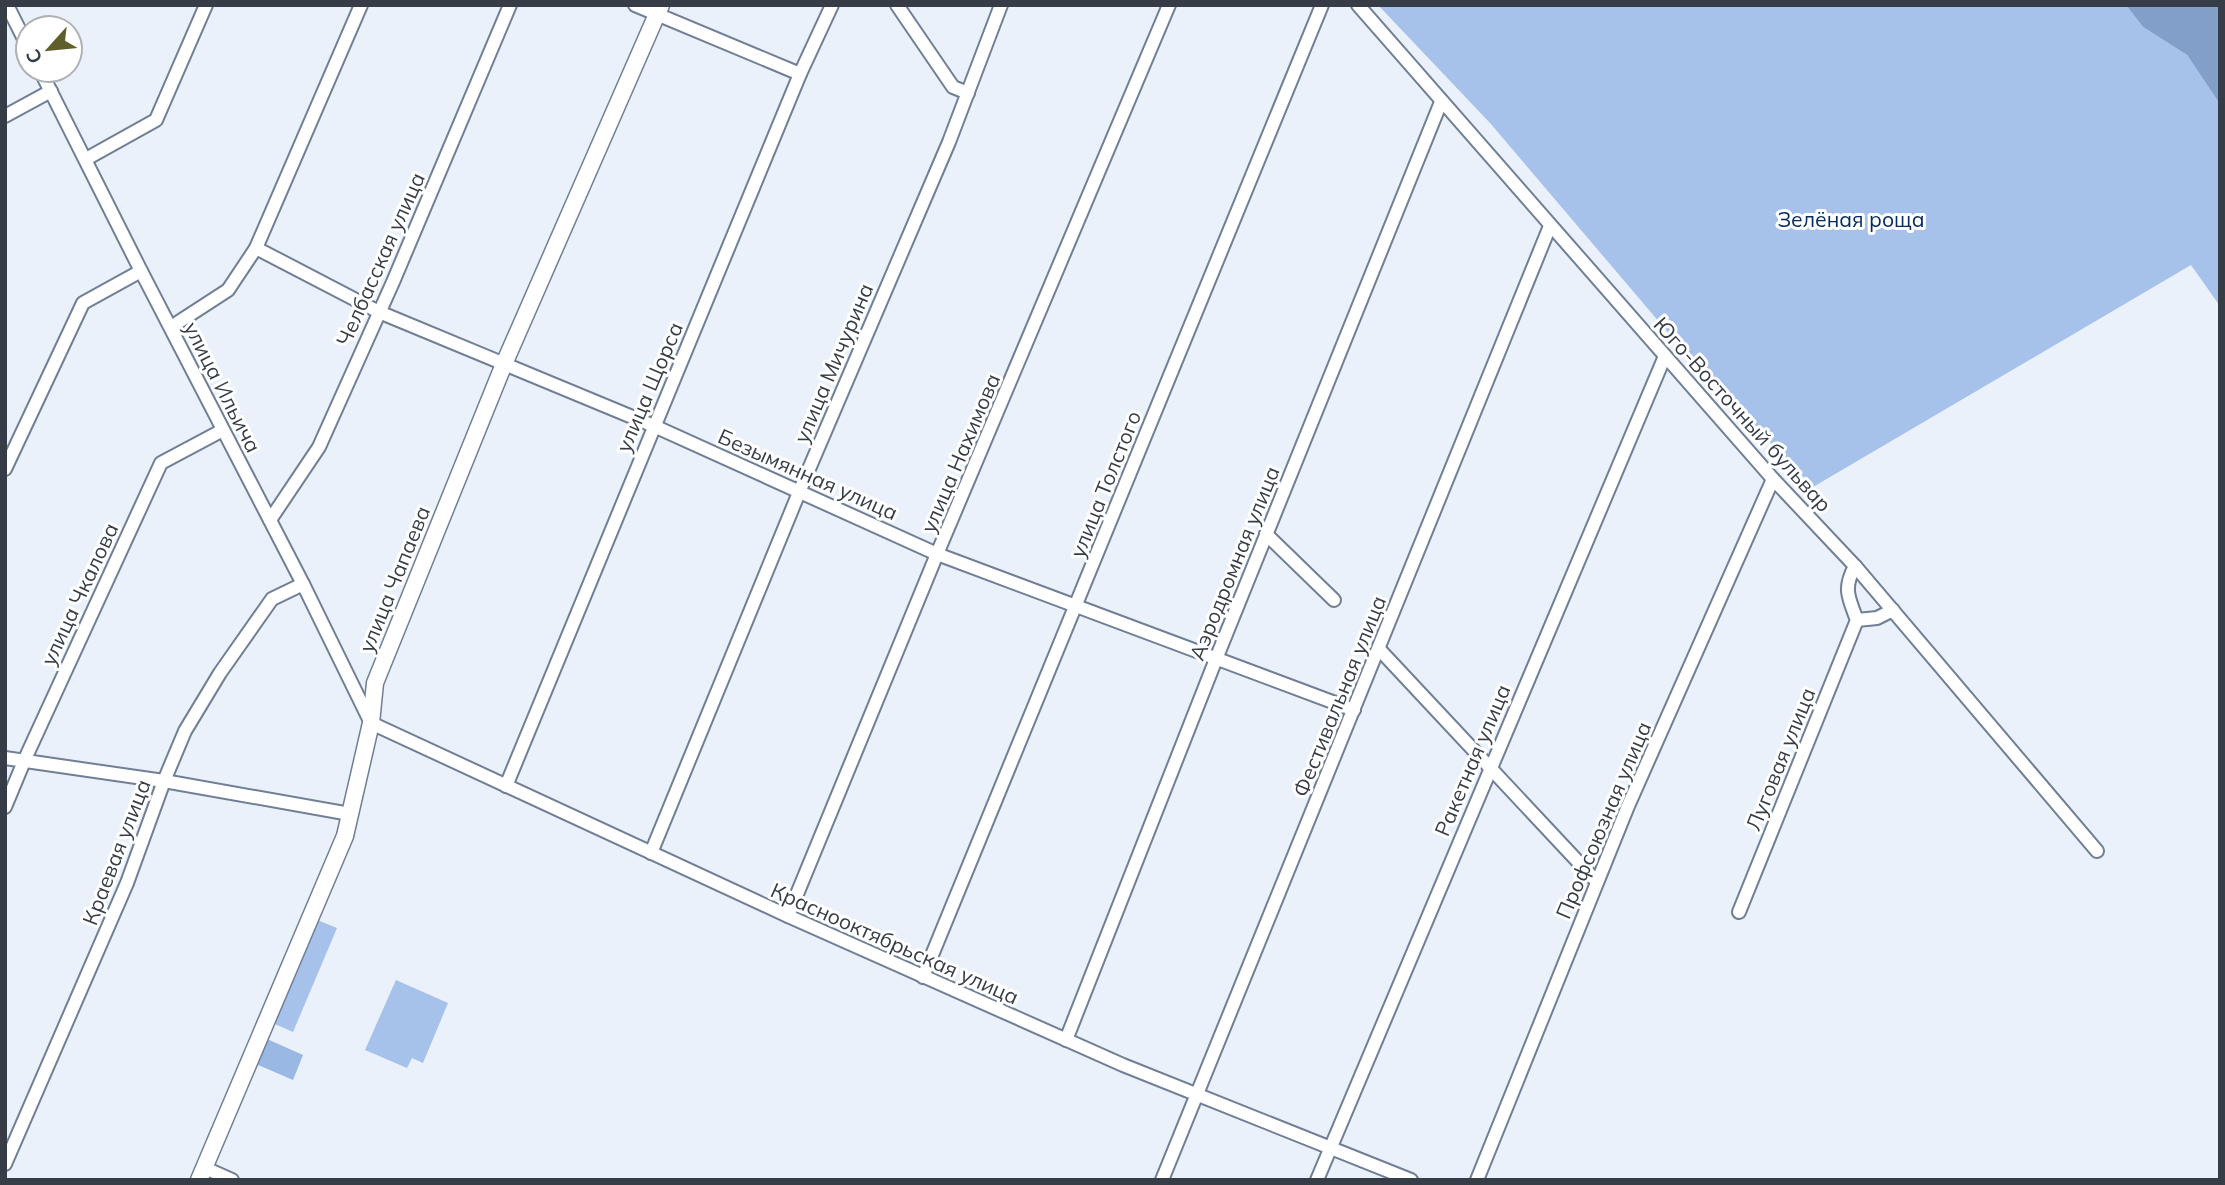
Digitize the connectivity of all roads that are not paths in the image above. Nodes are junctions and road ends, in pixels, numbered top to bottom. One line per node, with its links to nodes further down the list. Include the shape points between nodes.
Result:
1 (206, 5): 18 (street, via 156,120)
2 (361, 5): 20 (street)
3 (510, 5): 22 (street, Челбасская улица)
4 (635, 5): 11 (street)
5 (832, 5): 12 (street, улица Щорса)
6 (897, 5): 15 (street, via 953,87)
7 (1001, 5): 15 (street, улица Мичурина)
8 (1169, 5): 33 (street, улица Нахимова)
9 (1322, 5): 37 (street, улица Толстого)
10 (1358, 5): 16 (street, Юго-Восточный бульвар)
11 (659, 10): 12 (street); 25 (main road, улица Чапаева)
12 (800, 74): 26 (street, улица Щорса)
13 (47, 84): 14 (street, улица Ильича)
14 (51, 91): 17 (street); 18 (street, улица Ильича)
15 (968, 93): 30 (street, улица Мичурина)
16 (1441, 102): 19 (street, Юго-Восточный бульвар); 32 (street, Аэродромная улица)
17 (5, 116)
18 (86, 159): 21 (street, улица Ильича)
19 (1550, 226): 24 (street, Юго-Восточный бульвар); 40 (street, Фестивальная улица)
20 (256, 248): 22 (street, Безымянная улица); 23 (street, via 228,290)
21 (141, 271): 23 (street, улица Ильича); 28 (street, via 83,303)
22 (379, 312): 25 (street, Безымянная улица); 31 (street, Челбасская улица, via 319,447)
23 (171, 327): 27 (street, улица Ильича)
24 (1665, 356): 29 (street, Юго-Восточный бульвар); 46 (street, Ракетная улица)
25 (504, 364): 26 (street, Безымянная улица); 43 (main road, улица Чапаева, via 374,683)
26 (654, 426): 30 (street, Безымянная улица); 48 (street, улица Щорса)
27 (223, 430): 31 (street, улица Ильича); 45 (street, улица Чкалова, via 161,463)
28 (5, 470)
29 (1773, 479): 34 (street, Юго-Восточный бульвар); 53 (street, Профсоюзная улица)
30 (800, 491): 33 (street, Безымянная улица); 52 (street, улица Мичурина)
31 (270, 520): 35 (street, улица Ильича)
32 (1266, 534): 36 (street); 41 (street, Аэродромная улица)
33 (937, 554): 37 (street, Безымянная улица); 55 (street, улица Нахимова)
34 (1855, 566): 38 (street, Юго-Восточный бульвар); 39 (street, via 1847,580)
35 (303, 584): 43 (street, улица Ильича); 47 (street, Краевая улица, via 272,599 185,731)
36 (1334, 600)
37 (1077, 607): 41 (street, Безымянная улица); 56 (street, улица Толстого)
38 (1893, 610): 39 (street); 51 (street, Юго-Восточный бульвар)
39 (1857, 620): 54 (street, Луговая улица)
40 (1379, 649): 42 (street, Фестивальная улица); 46 (street)
41 (1216, 659): 42 (street, Безымянная улица); 57 (street, Аэродромная улица)
42 (1354, 710): 58 (street, Фестивальная улица)
43 (371, 723): 48 (street, Краснооктябрьская улица); 50 (main road, улица Чапаева)
44 (5, 758): 45 (street)
45 (24, 759): 47 (street); 49 (street, улица Чкалова)
46 (1490, 767): 53 (street); 59 (street, Ракетная улица)
47 (164, 781): 50 (street); 60 (street, Краевая улица, via 127,883)
48 (506, 786): 52 (street, Краснооктябрьская улица)
49 (5, 807)
50 (350, 814): 61 (main road, улица Чапаева, via 332,871)
51 (2096, 851)
52 (652, 853): 55 (street, Краснооктябрьская улица)
53 (1597, 882): 66 (street, Профсоюзная улица)
54 (1739, 912)
55 (788, 916): 56 (street, Краснооктябрьская улица)
56 (923, 977): 57 (street, Краснооктябрьская улица)
57 (1066, 1040): 58 (street, Краснооктябрьская улица)
58 (1197, 1094): 59 (street, Краснооктябрьская улица); 63 (street, Фестивальная улица)
59 (1330, 1148): 64 (street, Ракетная улица); 65 (street, Краснооктябрьская улица)
60 (5, 1164)
61 (202, 1174): 62 (street)
62 (232, 1180)
63 (1162, 1180)
64 (1317, 1180)
65 (1411, 1180)
66 (1477, 1180)

